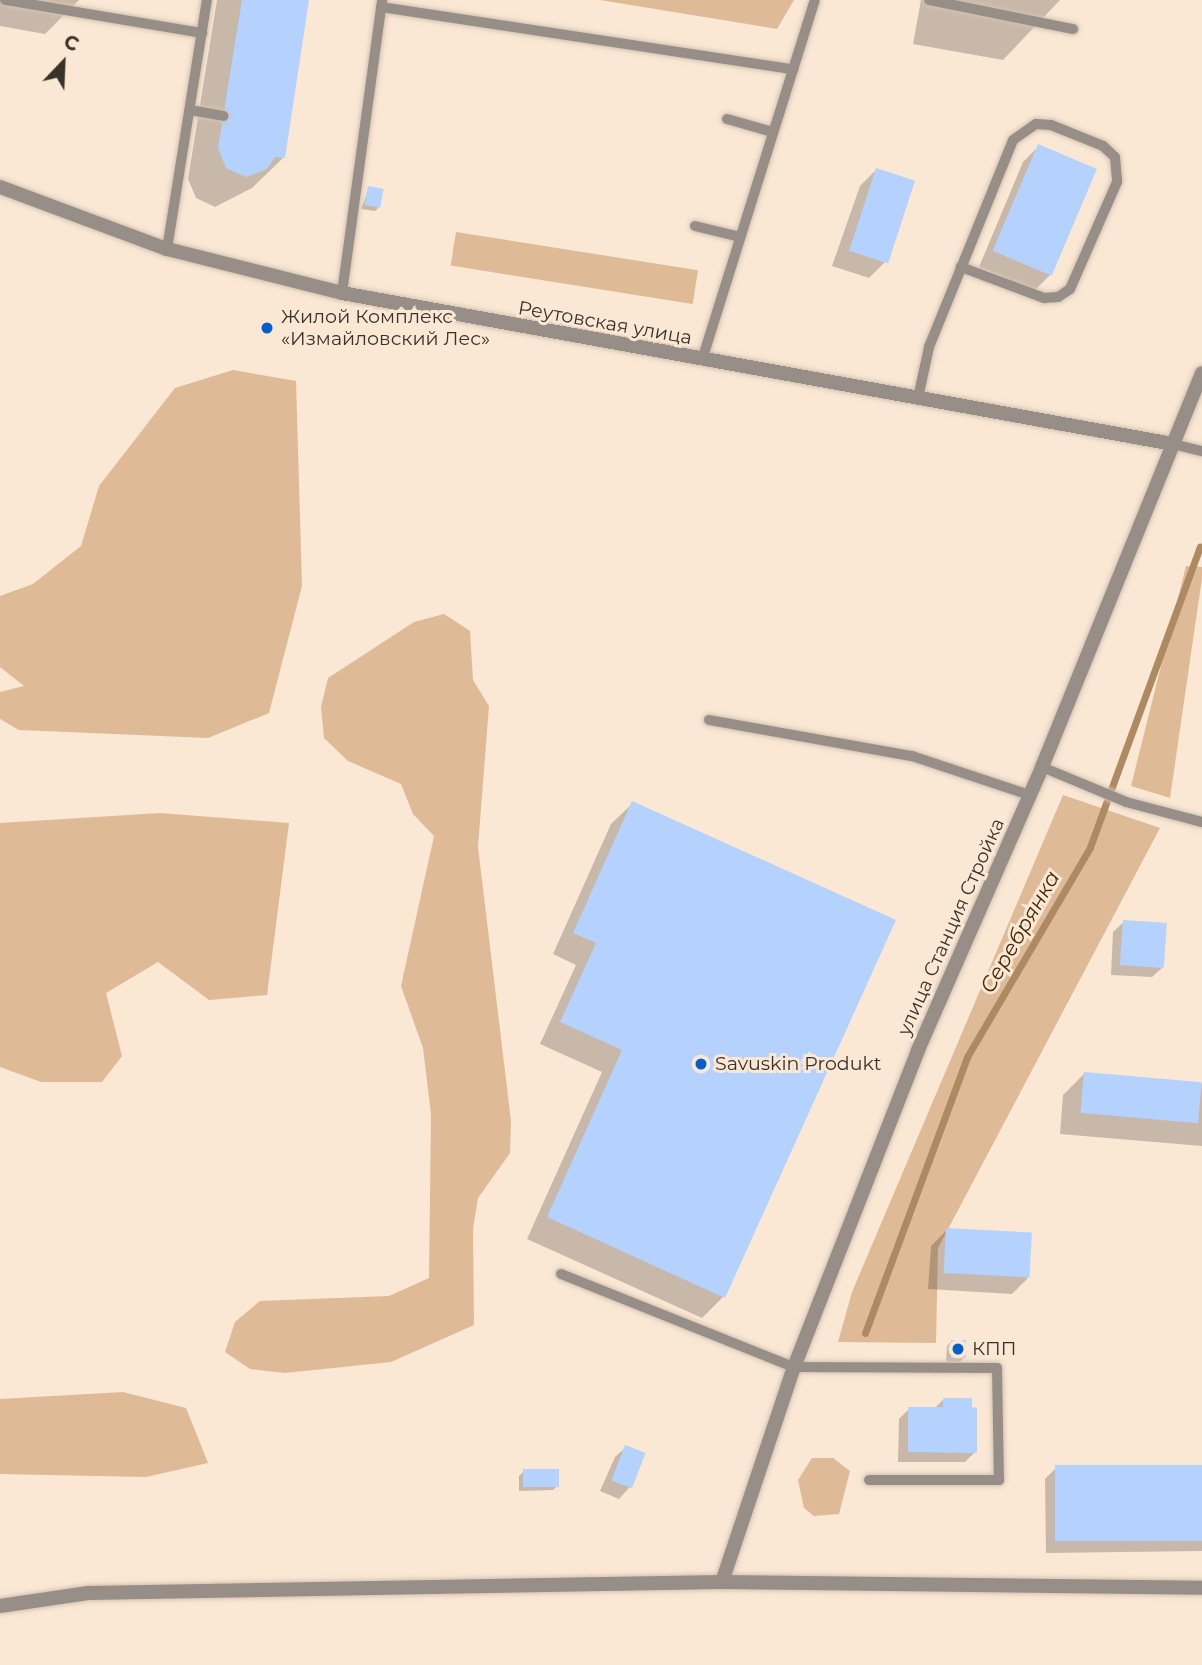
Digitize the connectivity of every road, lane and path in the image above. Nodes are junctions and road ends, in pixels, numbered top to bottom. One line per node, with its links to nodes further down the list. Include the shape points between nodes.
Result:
1 (5, 0): 8 (lane)
2 (207, 0): 8 (lane)
3 (816, 0): 9 (lane)
4 (929, 0): 5 (lane)
5 (940, 1): 7 (lane)
6 (382, 4): 9 (lane); 19 (lane)
7 (1073, 29)
8 (202, 33): 10 (lane)
9 (793, 69): 13 (lane)
10 (190, 110): 11 (lane); 17 (lane)
11 (223, 116)
12 (727, 119): 13 (lane)
13 (773, 132): 16 (lane)
14 (0, 187): 17 (street, Реутовская улица)
15 (695, 226): 16 (lane)
16 (740, 237): 20 (lane)
17 (167, 249): 19 (street, Реутовская улица)
18 (961, 267): 18 (lane, via 1013,140 1023,130 1051,125 1103,146 1115,157 1117,182 1070,289 1058,297 1044,298); 22 (lane, via 929,347)
19 (342, 293): 20 (street, Реутовская улица)
20 (702, 360): 22 (street, Реутовская улица)
21 (1202, 373): 23 (street, улица Станция Стройка)
22 (918, 398): 23 (street, Реутовская улица)
23 (1173, 444): 24 (lane); 26 (street, улица Станция Стройка)
24 (1202, 451)
25 (709, 720): 27 (lane, via 912,756)
26 (1042, 767): 27 (street, улица Станция Стройка); 28 (lane, via 1126,802)
27 (1029, 795): 30 (street, улица Станция Стройка, via 918,1050)
28 (1202, 822)
29 (562, 1274): 30 (lane)
30 (794, 1367): 31 (lane, via 997,1368 999,1480); 32 (street, улица Станция Стройка)
31 (869, 1480)
32 (722, 1582): 33 (street); 34 (street, via 88,1593)
33 (1202, 1588)
34 (0, 1606)

